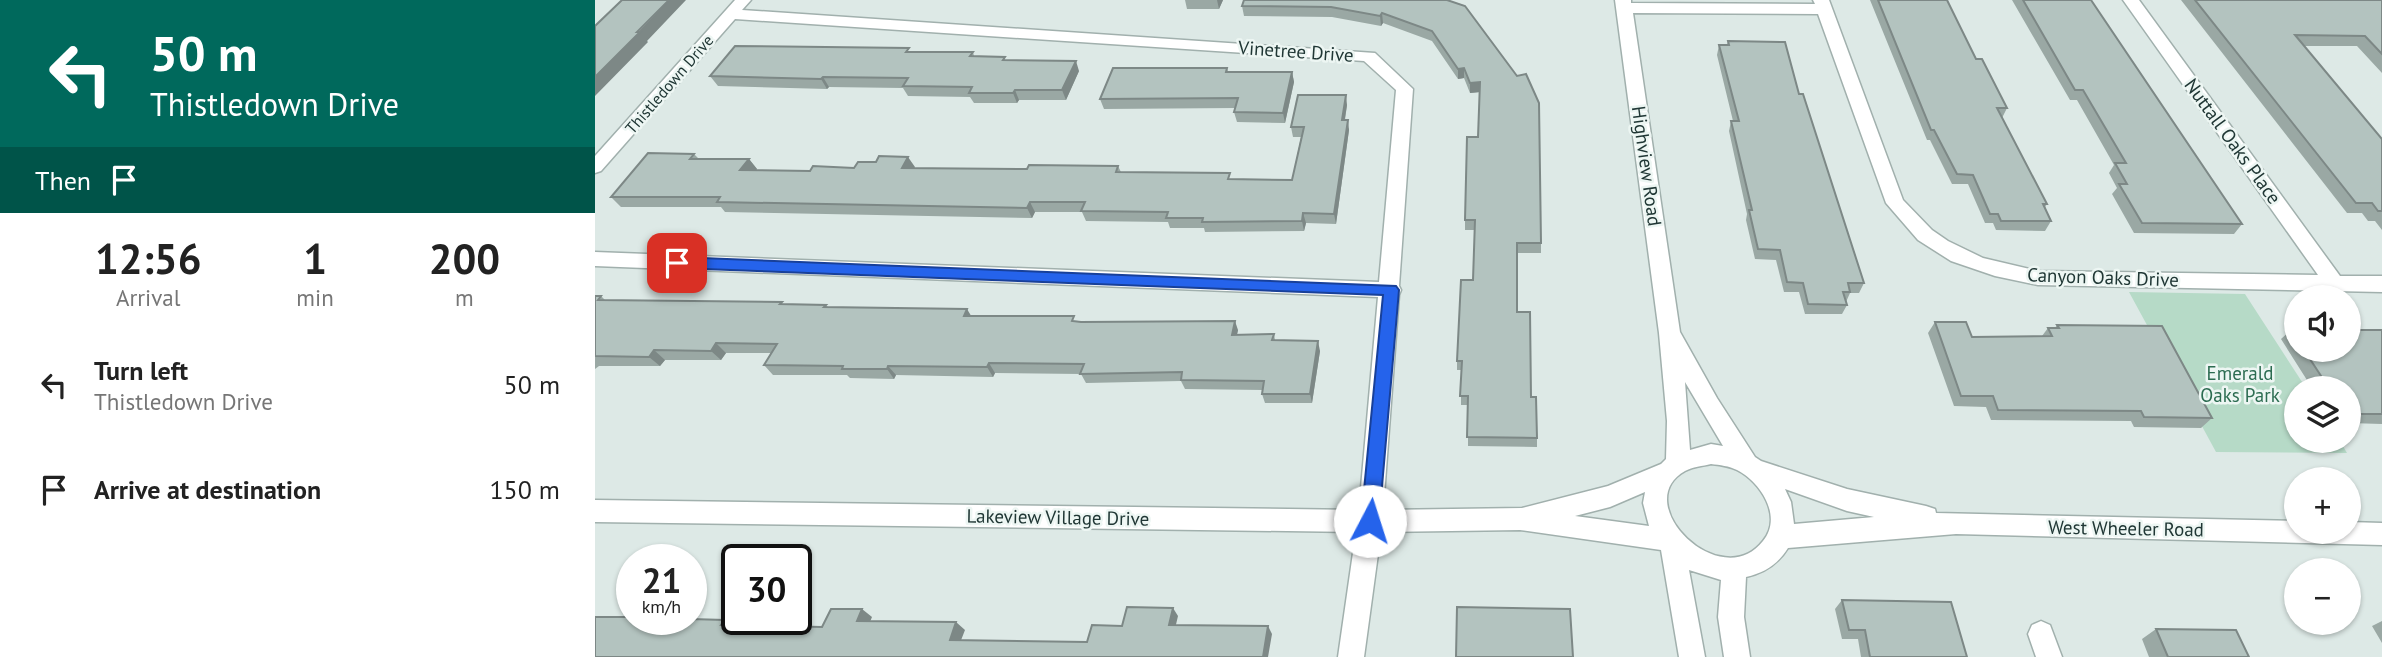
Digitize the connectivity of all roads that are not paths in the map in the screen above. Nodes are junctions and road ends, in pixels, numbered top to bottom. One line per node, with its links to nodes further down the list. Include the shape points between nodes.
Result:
1 (743, 0): 5 (street, Thistledown Drive)
2 (2130, 0): 8 (street, Nuttall Oaks Place)
3 (1624, 4): 4 (street); 11 (street, Highview Road)
4 (1823, 4): 8 (street, Canyon Oaks Drive, via 1895,203 1932,243 1998,271 2038,278)
5 (730, 15): 6 (street, Thistledown Drive); 10 (street, Vinetree Drive, via 1369,56 1405,89)
6 (595, 167)
7 (595, 260): 10 (street)
8 (2335, 283): 9 (street, Canyon Oaks Drive)
9 (2382, 284)
10 (1391, 290): 16 (street, Vinetree Drive)
11 (1670, 333): 12 (street, Highview Road, via 1709,405); 13 (street, Highview Road, via 1678,421)
12 (1751, 466): 13 (street, via 1711,454 1693,456); 17 (street, West Wheeler Road, via 1847,500); 21 (street, via 1781,500)
13 (1672, 467): 15 (street, Lakeview Village Drive, via 1610,496); 22 (street, via 1656,488 1654,505)
14 (595, 511): 16 (street, Lakeview Village Drive)
15 (1520, 519): 16 (street, Lakeview Village Drive); 22 (street, Lakeview Village Drive)
16 (1370, 521): 24 (street, Vinetree Drive)
17 (1955, 523): 18 (street, West Wheeler Road); 21 (street, West Wheeler Road)
18 (2284, 532)
19 (2361, 534): 20 (street, West Wheeler Road)
20 (2382, 534)
21 (1781, 537): 23 (street, via 1770,553 1754,564)
22 (1670, 542): 23 (street, via 1689,558); 25 (street)
23 (1734, 568): 26 (street, via 1731,617)
24 (1351, 657)
25 (1692, 657)
26 (1737, 657)

